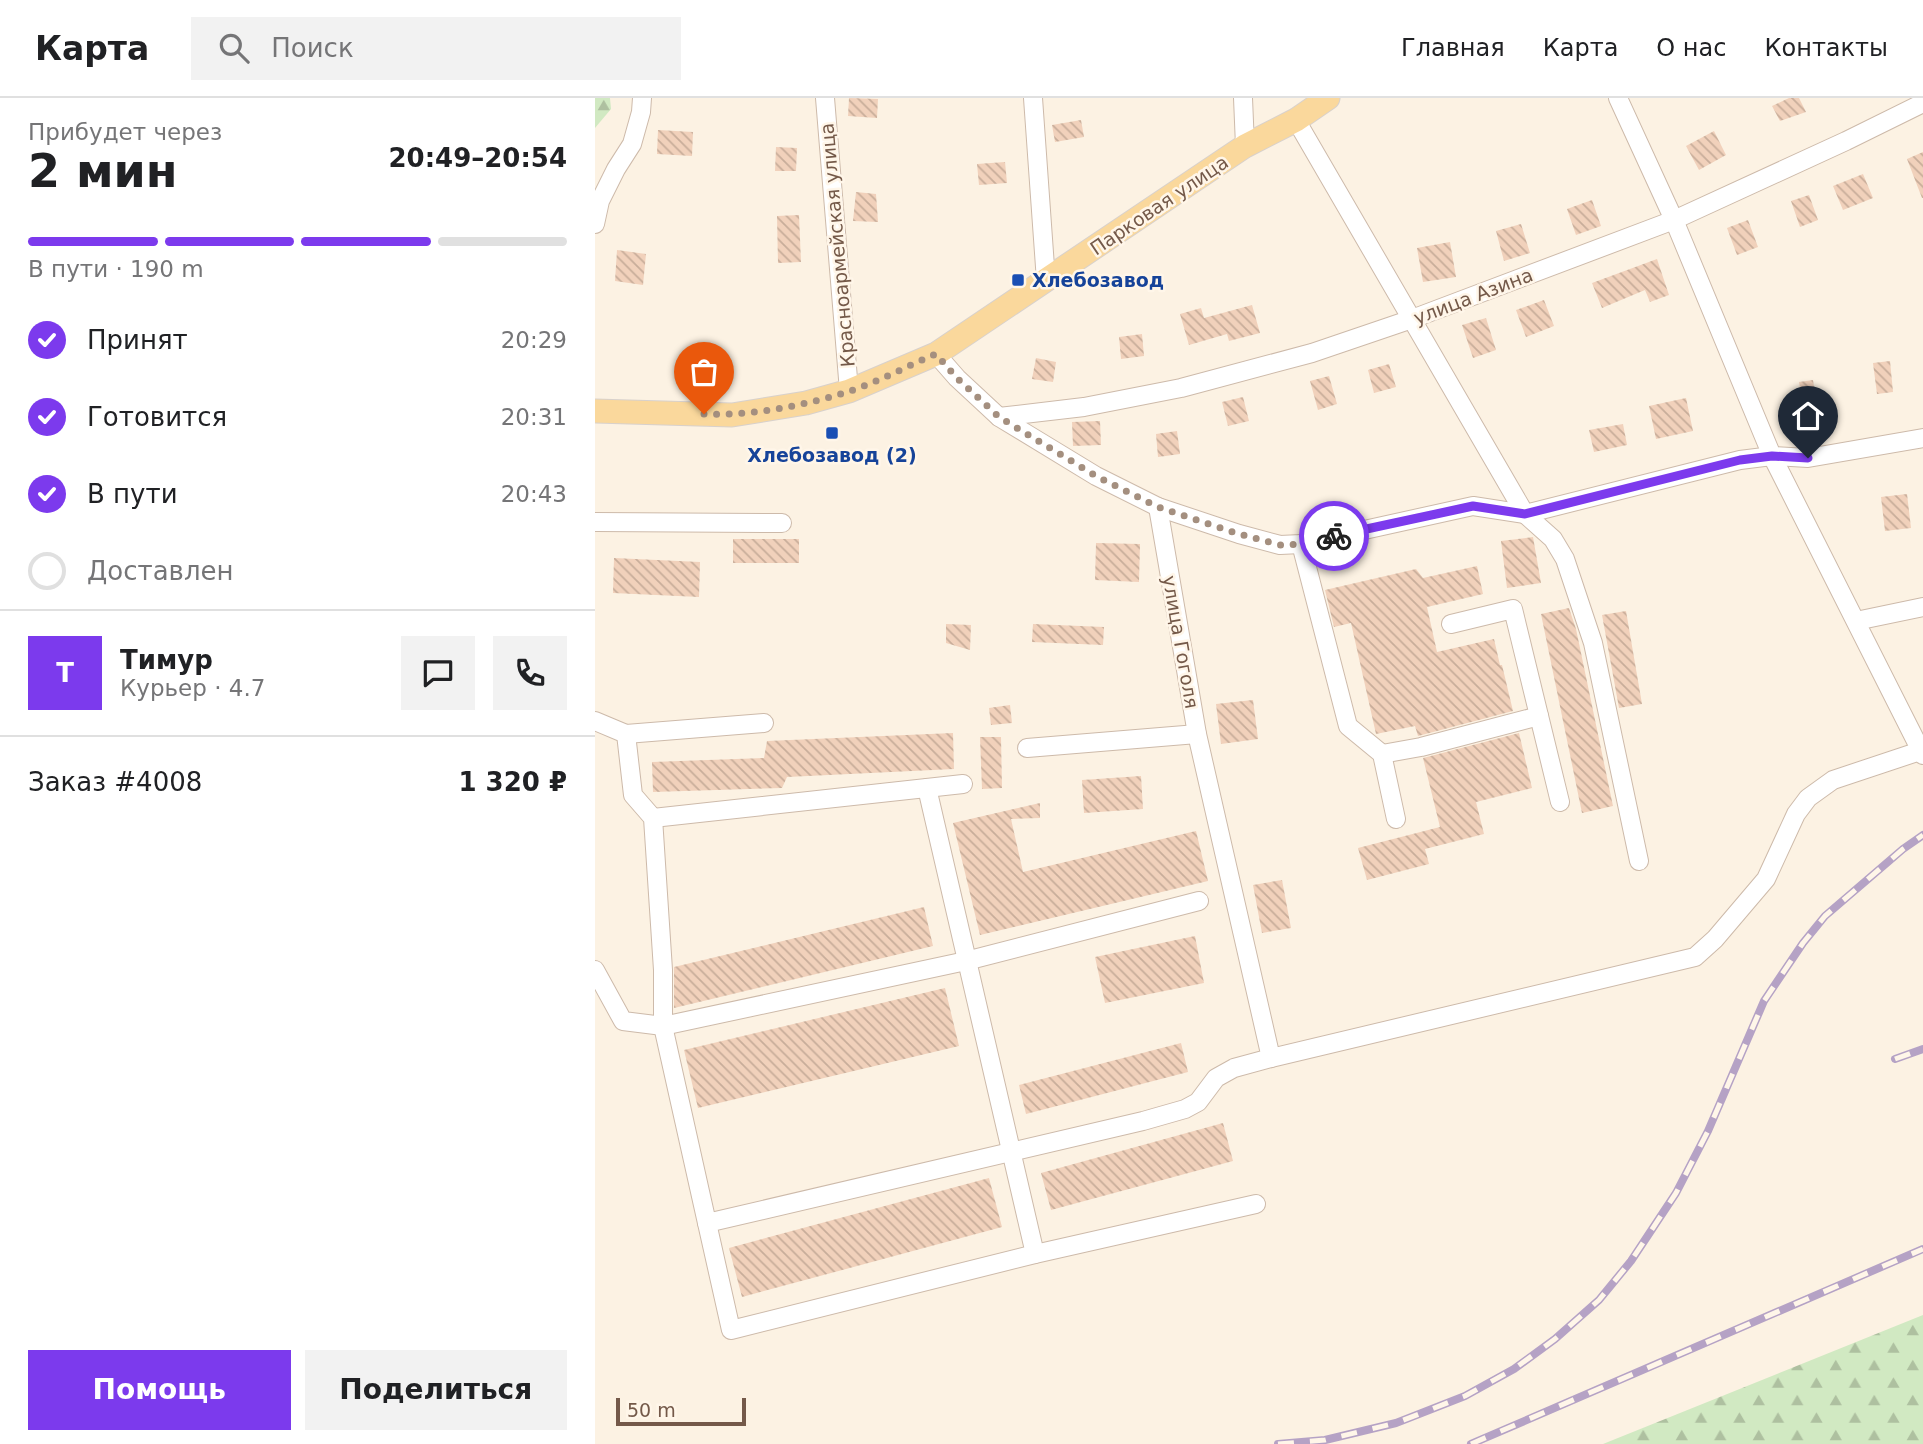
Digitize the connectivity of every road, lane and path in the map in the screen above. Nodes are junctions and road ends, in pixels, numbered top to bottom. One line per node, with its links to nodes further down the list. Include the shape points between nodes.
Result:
1 (642, 98): 11 (street, via 632,144 600,201)
2 (825, 98): 15 (street, Красноармейская улица)
3 (1033, 98): 12 (street)
4 (1243, 98): 9 (street)
5 (1328, 98): 8 (main road, Парковая улица)
6 (1618, 98): 10 (street)
7 (1923, 103): 10 (street, улица Азина)
8 (1296, 120): 9 (main road, Парковая улица); 13 (street)
9 (1245, 146): 12 (main road, Парковая улица)
10 (1674, 219): 13 (street, улица Азина); 19 (street)
11 (595, 224)
12 (1046, 281): 14 (main road, Парковая улица)
13 (1412, 319): 17 (street, улица Азина, via 1312,353 1181,388); 21 (street)
14 (936, 354): 15 (main road, Парковая улица); 17 (street)
15 (849, 391): 16 (main road, Парковая улица, via 732,415)
16 (595, 411)
17 (999, 417): 20 (street, via 1096,476)
18 (1923, 438): 19 (street, via 1808,458)
19 (1772, 456): 21 (street); 26 (street)
20 (1158, 507): 24 (street, via 1280,545); 32 (street, улица Гоголя)
21 (1525, 514): 24 (street, via 1473,506); 41 (street, via 1553,539 1565,559 1593,643)
22 (595, 522): 23 (street)
23 (782, 523)
24 (1301, 544): 35 (street, via 1348,726)
25 (1923, 607): 26 (street)
26 (1856, 621): 34 (street)
27 (1451, 624): 28 (street, via 1513,609)
28 (1539, 716): 35 (street); 38 (street)
29 (595, 722): 31 (street)
30 (764, 723): 31 (street)
31 (626, 734): 39 (street, via 633,795)
32 (1197, 734): 33 (street, улица Гоголя); 46 (street)
33 (1027, 748)
34 (1922, 752): 46 (street, via 1833,780 1808,798 1766,879 1695,957)
35 (1382, 754): 40 (street)
36 (963, 784): 37 (street)
37 (927, 788): 39 (street); 43 (street)
38 (1560, 802)
39 (653, 818): 45 (street)
40 (1396, 819)
41 (1639, 860)
42 (1199, 901): 43 (street)
43 (966, 961): 45 (street); 47 (street)
44 (595, 970): 45 (street, via 623,1021)
45 (663, 1027): 49 (street)
46 (1271, 1058): 47 (street, via 1216,1078 1198,1102 1185,1109)
47 (1010, 1152): 49 (street); 50 (street)
48 (1256, 1204): 50 (street)
49 (707, 1223): 50 (street, via 731,1330)
50 (1035, 1254)

